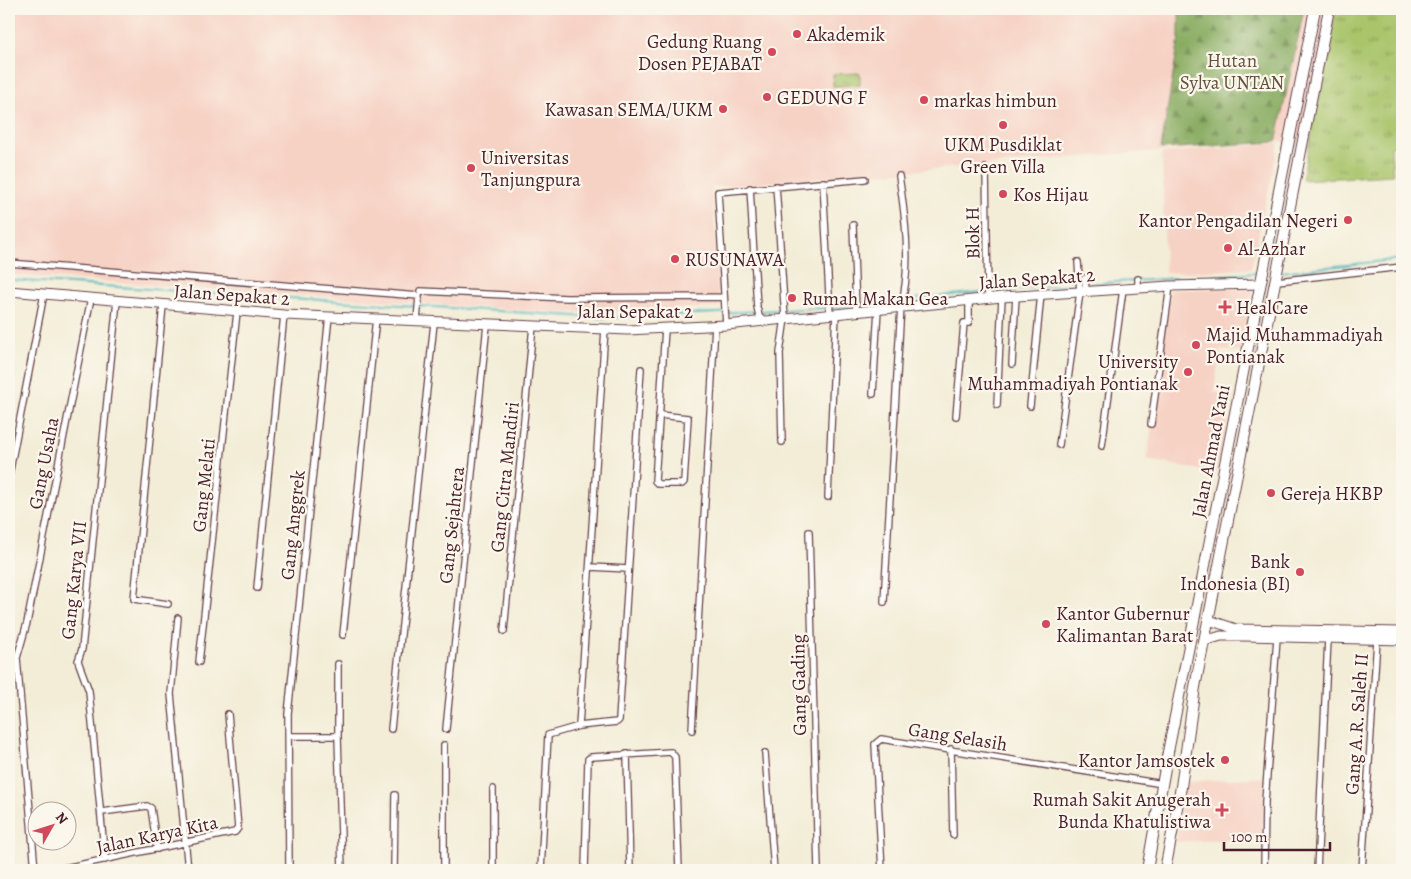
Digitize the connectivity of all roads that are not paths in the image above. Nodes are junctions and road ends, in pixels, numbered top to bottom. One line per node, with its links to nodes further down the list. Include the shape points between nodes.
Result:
1 (1315, 9): 14 (highway, Jalan Ahmad Yani)
2 (1329, 9): 13 (highway, Jalan Ahmad Yani)
3 (986, 168): 22 (street, Blok H)
4 (899, 176): 29 (street, via 903,202 905,292)
5 (865, 179): 6 (street)
6 (823, 182): 7 (street); 34 (street)
7 (776, 186): 8 (street); 37 (street)
8 (750, 188): 24 (street, via 718,192); 40 (street)
9 (853, 226): 32 (street)
10 (1078, 262): 15 (street)
11 (9, 263): 38 (street, via 419,296)
12 (1402, 267): 13 (street)
13 (1278, 275): 49 (highway, Jalan Ahmad Yani)
14 (1261, 281): 16 (street, Jalan Sepakat 2); 48 (highway, Jalan Ahmad Yani)
15 (1083, 285): 17 (street, Jalan Sepakat 2); 21 (street, Jalan Sepakat 2); 59 (street)
16 (1170, 286): 17 (street, Jalan Sepakat 2, via 1138,284); 57 (street)
17 (1123, 289): 60 (street)
18 (9, 291): 20 (street, Jalan Sepakat 2)
19 (420, 291): 24 (street, via 567,298)
20 (44, 294): 26 (street, Jalan Sepakat 2); 61 (street)
21 (1040, 294): 23 (street, Jalan Sepakat 2); 54 (street)
22 (988, 296): 25 (street, Jalan Sepakat 2); 27 (street, Jalan Sepakat 2)
23 (1016, 296): 25 (street, Jalan Sepakat 2); 50 (street)
24 (724, 297): 41 (street)
25 (1002, 297): 53 (street)
26 (91, 298): 28 (street, Jalan Sepakat 2); 81 (street, Gang Usaha, via 27,623)
27 (969, 299): 29 (street, Jalan Sepakat 2); 56 (street, via 969,323 964,323)
28 (116, 301): 30 (street, Jalan Sepakat 2); 98 (street, Gang Karya VII, via 82,649 78,661 89,691)
29 (902, 303): 31 (street, Jalan Sepakat 2); 67 (street)
30 (163, 306): 33 (street, Jalan Sepakat 2); 68 (street, via 134,599)
31 (878, 309): 32 (street, Jalan Sepakat 2); 52 (street)
32 (856, 310): 34 (street, Jalan Sepakat 2)
33 (237, 312): 35 (street, Jalan Sepakat 2); 82 (street, Gang Melati)
34 (832, 312): 37 (street, Jalan Sepakat 2); 62 (street, via 832,450)
35 (284, 315): 36 (street, Jalan Sepakat 2); 66 (street)
36 (329, 316): 39 (street, Jalan Sepakat 2); 89 (street, Gang Anggrek)
37 (784, 316): 40 (street, Jalan Sepakat 2); 58 (street, via 780,353)
38 (418, 317): 39 (street, Jalan Sepakat 2); 42 (street, Jalan Sepakat 2)
39 (376, 318): 74 (street)
40 (760, 318): 41 (street, Jalan Sepakat 2)
41 (726, 322): 45 (street, Jalan Sepakat 2)
42 (434, 323): 43 (street, Jalan Sepakat 2); 86 (street)
43 (487, 325): 44 (street, Jalan Sepakat 2); 87 (street, Gang Sejahtera)
44 (533, 326): 46 (street, Jalan Sepakat 2); 71 (street, Gang Citra Mandiri)
45 (715, 326): 47 (street, Jalan Sepakat 2); 88 (street)
46 (605, 329): 47 (street, Jalan Sepakat 2); 64 (street)
47 (665, 329): 55 (street)
48 (1250, 339): 49 (highway); 95 (highway, Jalan Ahmad Yani)
49 (1264, 341): 70 (highway, Jalan Ahmad Yani)
50 (1012, 364)
51 (640, 369): 65 (street)
52 (873, 394)
53 (997, 405)
54 (1030, 406)
55 (659, 414): 55 (street, via 688,418 682,484 658,484 655,481)
56 (956, 416)
57 (1151, 424)
58 (782, 442)
59 (1059, 445)
60 (1102, 446)
61 (9, 475)
62 (828, 497)
63 (809, 532): 119 (street, Gang Gading)
64 (590, 567): 65 (street); 85 (street)
65 (628, 569): 85 (street, via 620,720)
66 (257, 588)
67 (884, 602)
68 (168, 604)
69 (178, 618): 101 (street, via 171,694)
70 (1209, 620): 73 (street, via 1236,629); 79 (highway, Jalan Ahmad Yani)
71 (504, 632)
72 (1402, 632): 73 (street)
73 (1267, 633): 75 (street); 79 (street, via 1221,636)
74 (342, 635)
75 (1277, 638): 76 (street); 123 (street, via 1265,802)
76 (1328, 639): 77 (street); 124 (street)
77 (1377, 640): 78 (street); 125 (street, Gang A.R. Saleh II)
78 (1402, 640)
79 (1204, 641): 102 (highway, Jalan Ahmad Yani)
80 (9, 658): 81 (street)
81 (17, 658): 106 (street, Gang Usaha)
82 (199, 662)
83 (338, 664): 90 (street)
84 (228, 714): 101 (street, Jalan Karya Kita, via 238,825 235,832)
85 (579, 726): 114 (street, via 548,735)
86 (391, 729)
87 (446, 729)
88 (692, 730)
89 (288, 736): 90 (street); 109 (street, Gang Anggrek)
90 (338, 736): 110 (street)
91 (444, 745): 112 (street)
92 (951, 749): 95 (street, Gang Selasih); 99 (street); 120 (street, Gang Selasih, via 881,739 875,744)
93 (765, 753): 118 (street)
94 (627, 754): 115 (street, via 590,757 587,762); 116 (street); 117 (street, via 671,752 675,757)
95 (1163, 784): 100 (highway, Jalan Ahmad Yani)
96 (493, 789): 113 (street)
97 (395, 795): 111 (street)
98 (102, 812): 103 (street, via 150,808); 104 (street, Gang Karya VII)
99 (953, 835)
100 (1153, 842): 102 (highway); 121 (highway, Jalan Ahmad Yani)
101 (186, 843): 103 (street, Jalan Karya Kita); 108 (street)
102 (1170, 846): 122 (highway, Jalan Ahmad Yani)
103 (157, 849): 104 (street, Jalan Karya Kita)
104 (105, 860): 105 (street, Jalan Karya Kita)
105 (83, 867): 107 (street, Jalan Karya Kita)
106 (35, 870)
107 (56, 870)
108 (188, 870)
109 (289, 870)
110 (342, 870)
111 (394, 870)
112 (444, 870)
113 (493, 870)
114 (541, 870)
115 (585, 870)
116 (630, 870)
117 (679, 870)
118 (774, 870)
119 (818, 870)
120 (882, 870)
121 (1147, 870)
122 (1165, 870)
123 (1264, 870)
124 (1317, 870)
125 (1362, 870)

